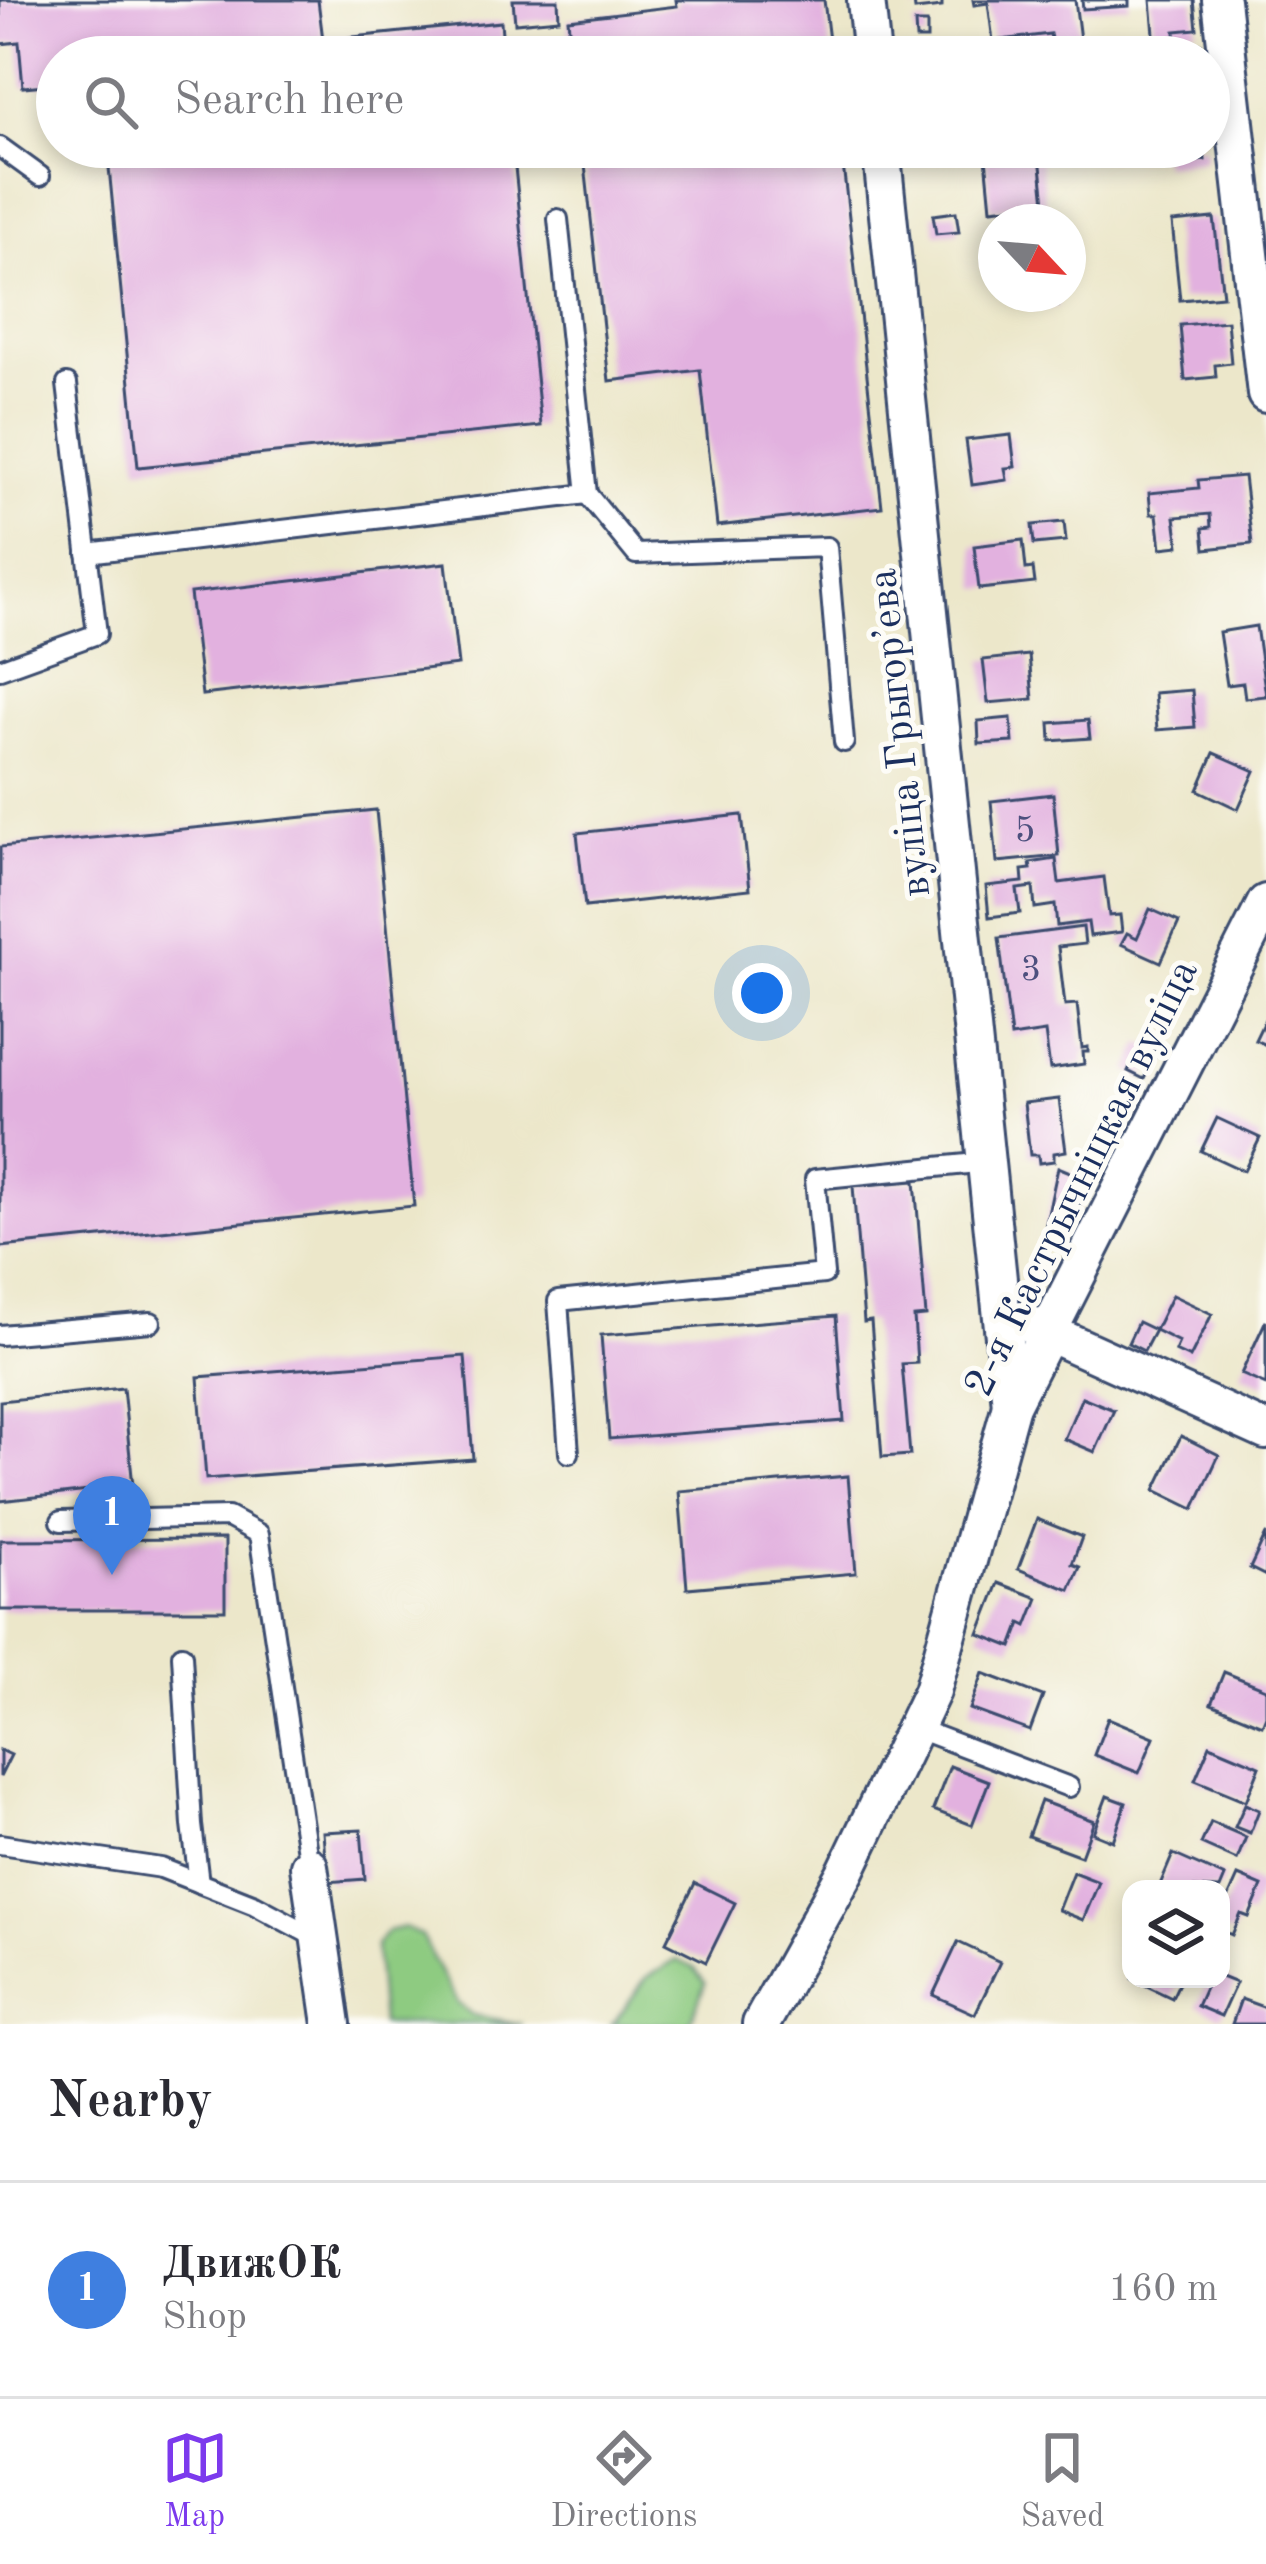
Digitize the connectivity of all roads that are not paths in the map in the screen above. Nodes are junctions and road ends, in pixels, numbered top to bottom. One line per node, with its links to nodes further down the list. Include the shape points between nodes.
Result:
1 (866, 0): 3 (street)
2 (1221, 0): 4 (street)
3 (870, 36)
4 (1225, 36)
5 (1230, 79): 11 (street)
6 (0, 147): 8 (lane)
7 (883, 168): 17 (street, вуліца Грыгорʼева)
8 (40, 176)
9 (558, 219): 12 (lane)
10 (67, 384): 13 (lane)
11 (1266, 394)
12 (587, 494): 13 (lane); 15 (lane, via 636,554 827,547)
13 (87, 553): 14 (lane, via 97,634)
14 (0, 669)
15 (844, 742)
16 (1266, 903): 20 (street, 2-я Кастрычніцкая вуліца)
17 (987, 1162): 18 (street, вуліца Грыгорʼева); 24 (lane, via 815,1179 824,1274 558,1301)
18 (1002, 1311): 20 (street); 22 (street, вуліца Грыгорʼева)
19 (151, 1322): 21 (lane)
20 (1047, 1334): 22 (street, 2-я Кастрычніцкая вуліца); 23 (street)
21 (0, 1335)
22 (1011, 1405): 27 (street, 2-я Кастрычніцкая вуліца, via 947,1645)
23 (1266, 1431)
24 (569, 1453)
25 (61, 1521): 30 (lane, via 228,1517 259,1534)
26 (182, 1655): 31 (lane)
27 (915, 1728): 28 (lane); 34 (street, 2-я Кастрычніцкая вуліца)
28 (1069, 1787)
29 (0, 1844): 31 (lane, via 161,1868)
30 (310, 1866): 32 (street)
31 (199, 1883): 32 (lane)
32 (322, 1940): 33 (street)
33 (332, 2024)
34 (761, 2024)

